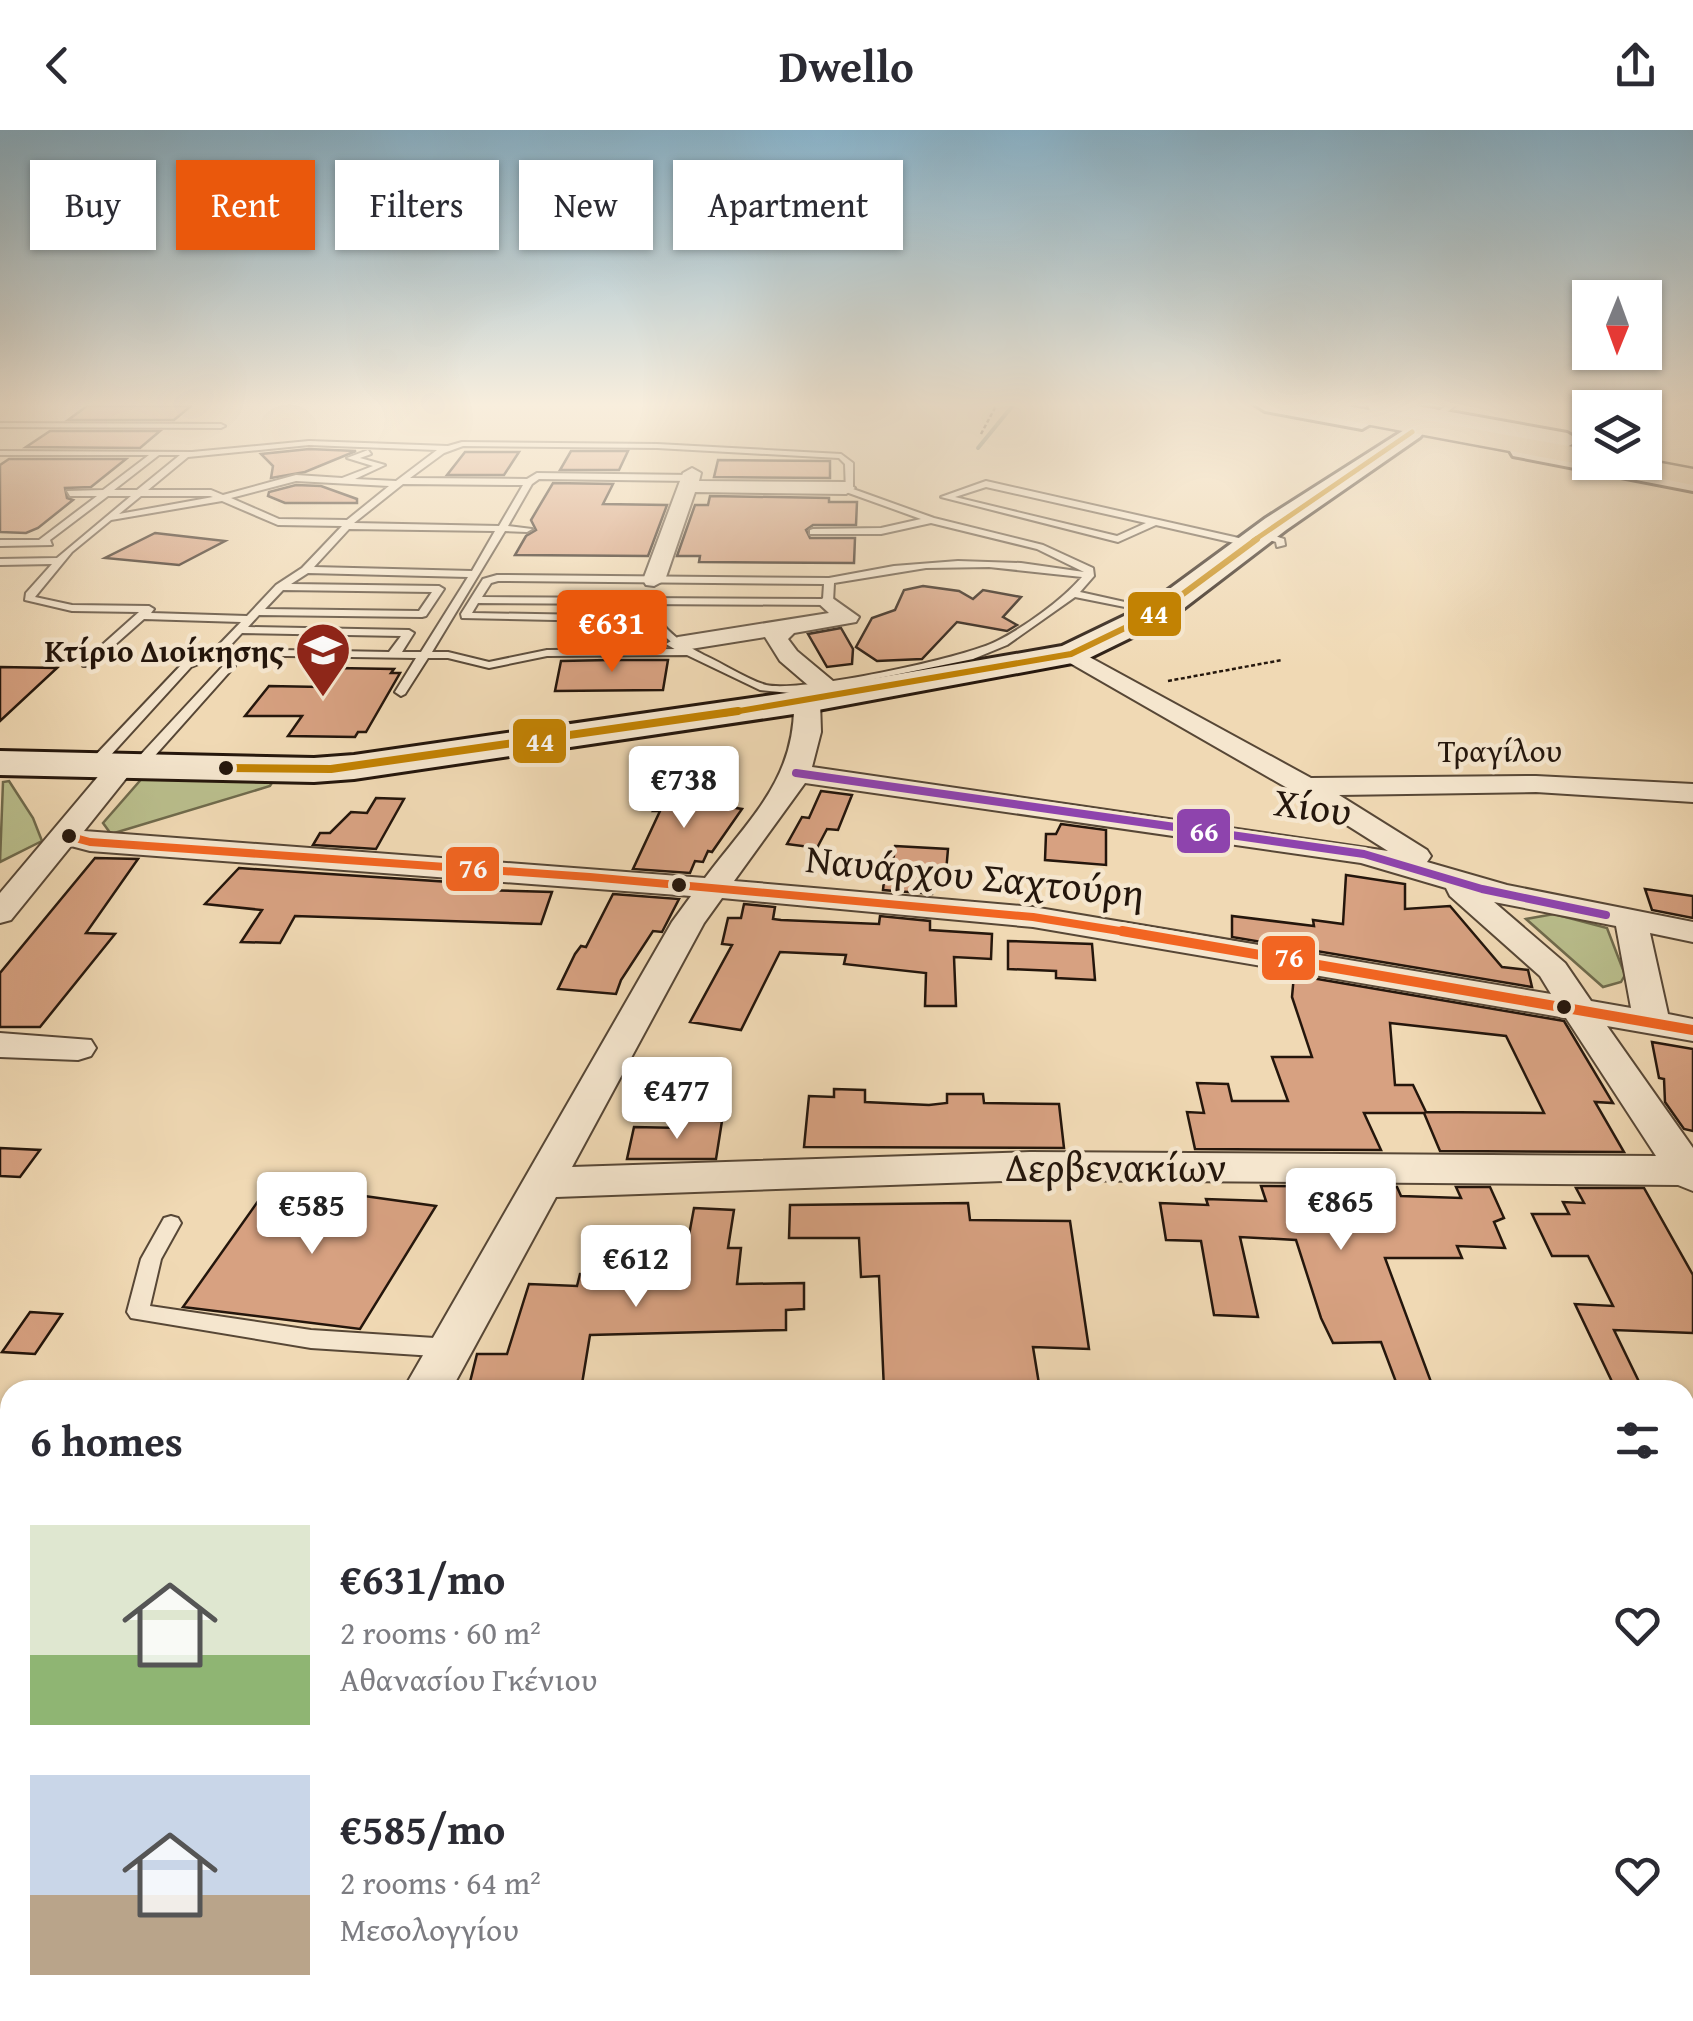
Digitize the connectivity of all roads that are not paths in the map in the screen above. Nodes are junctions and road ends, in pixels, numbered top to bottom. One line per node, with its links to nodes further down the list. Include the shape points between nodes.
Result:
1 (245, 492): 14 (lane)
2 (350, 492): 13 (lane)
3 (388, 492): 20 (lane)
4 (523, 492): 21 (lane)
5 (685, 492): 33 (street)
6 (857, 492): 17 (lane)
7 (961, 492): 18 (lane, via 945,498)
8 (1022, 492): 15 (lane)
9 (1326, 492): 24 (street)
10 (70, 493): 11 (lane)
11 (106, 493): 12 (lane); 27 (lane)
12 (139, 493): 14 (lane); 16 (lane)
13 (347, 497)
14 (224, 498): 16 (lane); 20 (lane, via 278,522)
15 (1072, 503): 18 (lane); 19 (lane)
16 (107, 519): 25 (lane)
17 (931, 520): 23 (lane, via 881,531); 32 (lane, via 1040,547 1089,570)
18 (1033, 520): 19 (lane, via 1118,540)
19 (1156, 522): 24 (lane)
20 (348, 525): 21 (lane); 30 (lane)
21 (502, 528): 22 (lane); 31 (lane)
22 (527, 528)
23 (812, 532)
24 (1265, 541): 41 (street)
25 (78, 542): 27 (lane); 29 (lane)
26 (0, 543): 27 (lane)
27 (41, 543)
28 (0, 562): 29 (lane)
29 (58, 562): 43 (lane, via 29,598 58,606 149,608)
30 (306, 570): 31 (lane); 34 (lane)
31 (476, 574): 36 (lane)
32 (1089, 576): 37 (lane, via 984,561 914,566); 38 (lane)
33 (654, 580): 37 (lane); 39 (lane, via 496,578); 40 (lane)
34 (280, 587): 35 (lane); 44 (lane)
35 (439, 589): 36 (lane); 42 (lane)
36 (466, 590): 39 (lane); 52 (lane)
37 (828, 592): 40 (lane); 49 (street, via 848,617)
38 (1073, 594): 41 (lane); 59 (lane, via 1003,643 969,657)
39 (478, 595): 40 (lane); 45 (lane, via 469,617)
40 (651, 601): 46 (lane)
41 (1160, 612): 54 (street)
42 (422, 614): 44 (lane); 48 (lane)
43 (141, 616): 44 (lane); 56 (lane)
44 (253, 616): 47 (lane)
45 (553, 618): 46 (lane); 53 (lane)
46 (652, 619): 50 (lane)
47 (239, 630): 48 (lane); 51 (lane)
48 (409, 633): 55 (lane)
49 (786, 638): 50 (street); 57 (street); 59 (street)
50 (683, 648): 53 (lane); 57 (lane)
51 (218, 652): 55 (lane); 61 (lane, via 187,665); 61 (lane, via 228,666)
52 (425, 654): 53 (lane, via 489,665); 55 (lane); 58 (lane)
53 (538, 654)
54 (1071, 654): 59 (street); 63 (street)
55 (391, 655)
56 (87, 664)
57 (712, 664): 59 (lane, via 764,688)
58 (401, 692)
59 (816, 693): 61 (street, via 342,768); 62 (street)
60 (0, 763): 61 (street)
61 (118, 765): 65 (street)
62 (796, 773): 67 (street, Χίου, via 1364,854); 68 (street)
63 (1306, 787): 64 (street, Τραγίλου, via 1536,784); 67 (street)
64 (1693, 793)
65 (64, 835): 66 (street); 68 (street, Ναυάρχου Σαχτούρη)
66 (15, 878): 69 (street)
67 (1446, 878): 70 (street, Χίου); 72 (street, via 1540,956)
68 (710, 889): 72 (street, Ναυάρχου Σαχτούρη, via 1071,922); 78 (street)
69 (0, 913)
70 (1631, 920): 71 (street, Χίου); 73 (street)
71 (1693, 932)
72 (1581, 1008): 73 (street, Ναυάρχου Σαχτούρη); 77 (street)
73 (1652, 1022): 74 (street, Ναυάρχου Σαχτούρη)
74 (1693, 1030)
75 (0, 1045): 76 (street)
76 (78, 1048)
77 (1683, 1152): 78 (street, Δερβενακίων)
78 (543, 1183): 80 (street)
79 (171, 1223): 80 (lane, via 151,1259 138,1312 310,1340)
80 (450, 1348): 81 (street)
81 (432, 1380)

